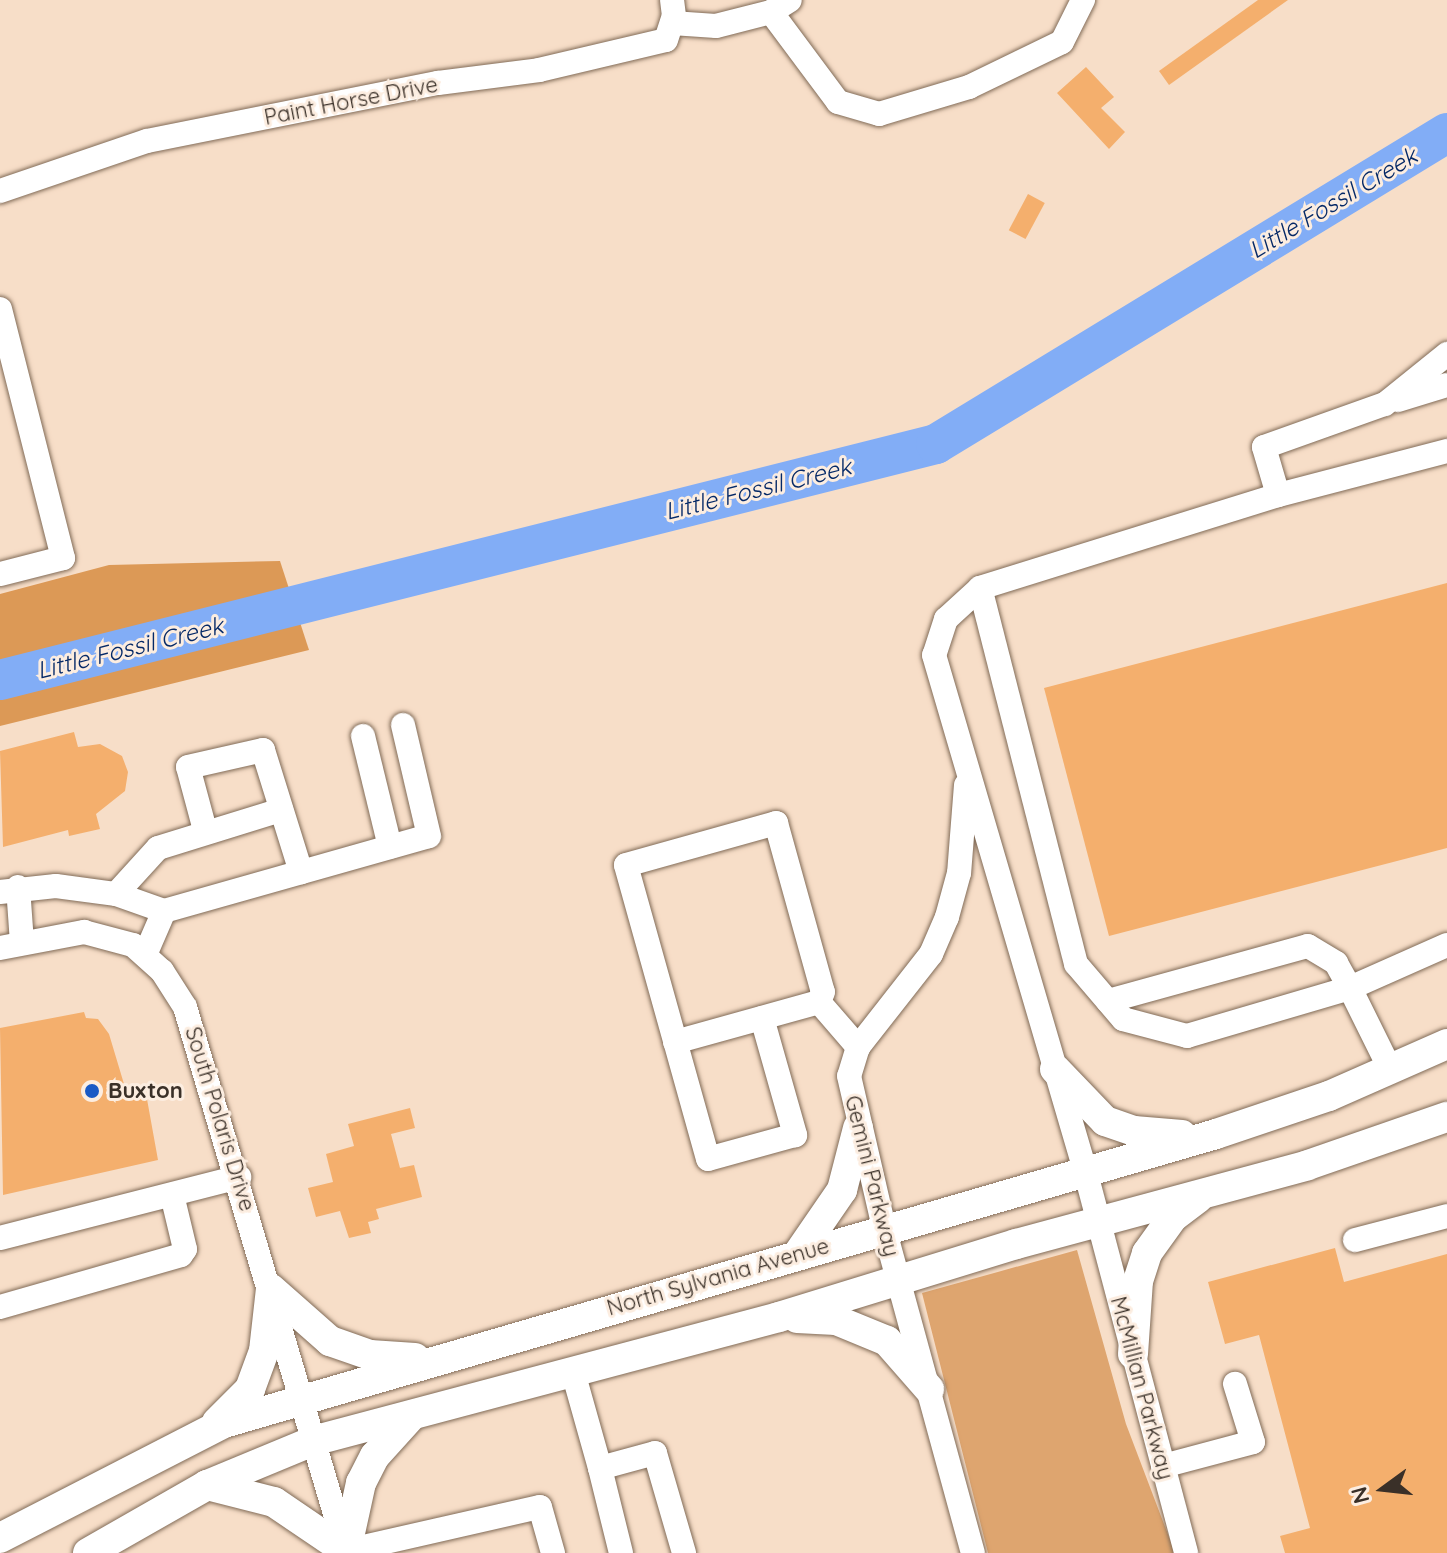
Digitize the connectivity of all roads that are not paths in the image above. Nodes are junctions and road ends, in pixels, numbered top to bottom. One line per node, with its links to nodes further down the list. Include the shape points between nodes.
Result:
1 (1083, 0): 2 (street, via 1062,42 969,87 879,114 838,102)
2 (780, 6): 3 (street, via 716,26)
3 (672, 11): 4 (street, Paint Horse Drive, via 666,40 539,70 438,83 147,141)
4 (0, 191)
5 (0, 309): 11 (street, via 63,558)
6 (1447, 354): 8 (street)
7 (1447, 385): 8 (street)
8 (1385, 404): 10 (street, via 1264,447)
9 (1447, 451): 10 (street)
10 (1278, 495): 12 (street)
11 (2, 568)
12 (980, 588): 15 (street, Gemini Parkway, via 946,619 934,655); 27 (street, via 1076,964)
13 (403, 725): 18 (street, via 429,836)
14 (363, 736): 18 (street)
15 (968, 770): 32 (street, Gemini Parkway, via 959,873 947,917 931,954); 33 (street, Gemini Parkway)
16 (281, 810): 17 (street); 17 (street, via 263,750 188,767); 19 (street)
17 (205, 830): 21 (street, via 158,848)
18 (390, 847): 19 (street)
19 (301, 872): 22 (street)
20 (9, 889): 21 (street); 23 (street)
21 (116, 894): 22 (street)
22 (164, 911): 25 (street)
23 (11, 945): 25 (street, South Polaris Drive, via 84,932 133,945)
24 (1447, 945): 26 (street)
25 (145, 955): 39 (street, South Polaris Drive, via 185,1007)
26 (1350, 988): 27 (street, via 1187,1036 1123,1019); 27 (street, via 1336,963 1308,946); 34 (street)
27 (1108, 1001)
28 (819, 1002): 29 (street); 30 (street, via 823,992 776,823 626,865); 32 (street)
29 (762, 1018): 30 (street); 30 (street, via 795,1135 708,1159)
30 (675, 1042)
31 (1447, 1044): 34 (main road, North Sylvania Avenue)
32 (858, 1047): 36 (street, Gemini Parkway, via 849,1076)
33 (1055, 1069): 37 (main road, via 1105,1121 1134,1131); 38 (street, Gemini Parkway)
34 (1390, 1069): 37 (main road, North Sylvania Avenue)
35 (1447, 1117): 40 (main road, via 1308,1165)
36 (858, 1128): 44 (street, Gemini Parkway); 47 (main road, via 842,1190)
37 (1216, 1134): 38 (main road, North Sylvania Avenue)
38 (1085, 1170): 43 (street, Gemini Parkway); 44 (main road, North Sylvania Avenue)
39 (239, 1177): 41 (street); 49 (street, South Polaris Drive)
40 (1207, 1191): 43 (main road); 52 (main road, via 1173,1217 1147,1253 1138,1281)
41 (172, 1195): 45 (street); 50 (street, via 185,1249 181,1255)
42 (1447, 1216): 46 (street)
43 (1099, 1222): 48 (main road); 52 (street, McMillian Parkway)
44 (884, 1228): 47 (main road, North Sylvania Avenue); 48 (street, Gemini Parkway)
45 (0, 1238)
46 (1355, 1240)
47 (798, 1254): 53 (main road, North Sylvania Avenue)
48 (898, 1277): 51 (main road); 56 (street)
49 (271, 1289): 53 (main road, via 330,1341 370,1355); 57 (street, South Polaris Drive); 59 (main road, via 264,1351 250,1389 230,1413)
50 (0, 1307)
51 (779, 1317): 54 (main road); 56 (main road, via 836,1320 887,1341)
52 (1133, 1354): 61 (street, McMillian Parkway)
53 (439, 1359): 57 (main road, North Sylvania Avenue)
54 (573, 1372): 58 (main road); 62 (street)
55 (1235, 1384): 61 (street, via 1253,1442)
56 (929, 1389): 70 (street)
57 (301, 1399): 59 (main road, North Sylvania Avenue); 60 (street, South Polaris Drive)
58 (412, 1415): 60 (main road); 65 (main road, via 375,1456 361,1483)
59 (196, 1436): 64 (main road, North Sylvania Avenue)
60 (313, 1441): 63 (main road); 65 (street, South Polaris Drive)
61 (1163, 1466): 71 (street, McMillian Parkway)
62 (600, 1468): 68 (street); 69 (street, via 655,1453)
63 (207, 1485): 65 (main road, via 274,1502); 66 (main road)
64 (0, 1538)
65 (344, 1552): 67 (street, via 540,1507)
66 (88, 1553)
67 (553, 1553)
68 (621, 1553)
69 (684, 1553)
70 (973, 1553)
71 (1186, 1553)

